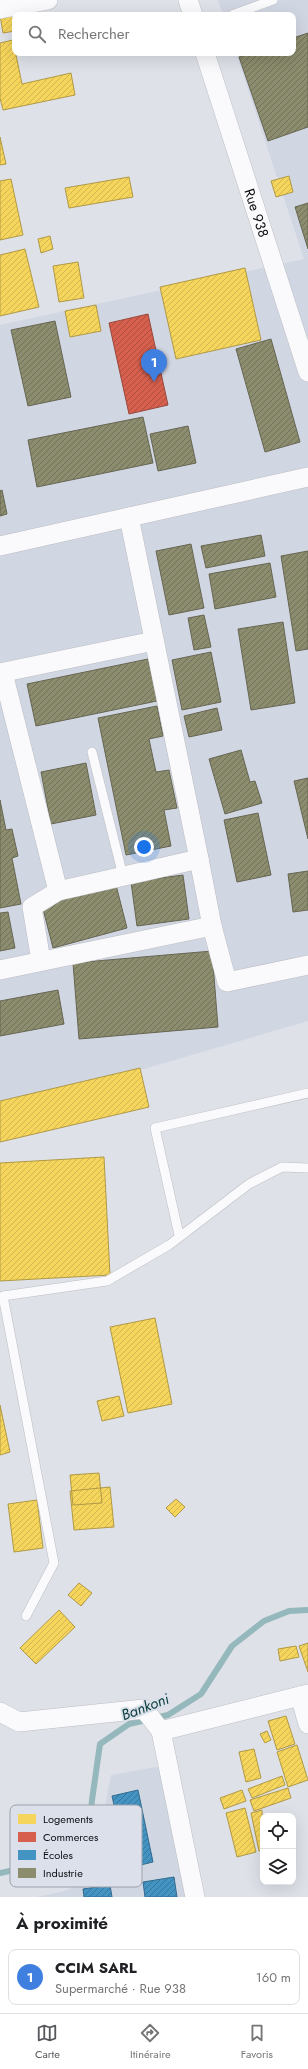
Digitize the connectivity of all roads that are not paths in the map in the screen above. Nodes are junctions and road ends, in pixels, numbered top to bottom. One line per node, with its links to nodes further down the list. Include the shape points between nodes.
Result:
1 (48, 0): 4 (street)
2 (188, 0): 5 (street)
3 (273, 0): 6 (lane)
4 (0, 9)
5 (192, 12)
6 (240, 12)
7 (206, 56): 8 (street, Rue 938)
8 (308, 372)
9 (308, 477): 10 (street)
10 (129, 517): 11 (street); 12 (street)
11 (0, 546)
12 (154, 641): 13 (street); 15 (street)
13 (1, 673): 17 (street)
14 (92, 752): 16 (lane)
15 (199, 859): 16 (street); 18 (street)
16 (123, 876): 17 (street)
17 (58, 891): 19 (street, via 32,907)
18 (212, 926): 19 (street); 20 (street, via 227,982)
19 (41, 961): 21 (street)
20 (308, 965)
21 (0, 970)
22 (308, 1093): 24 (lane, via 155,1128)
23 (308, 1168): 24 (lane, via 282,1167 249,1184)
24 (180, 1235): 25 (lane, via 169,1245 107,1280)
25 (1, 1296): 26 (lane, via 54,1563)
26 (26, 1616)
27 (304, 1695): 29 (street); 30 (street)
28 (0, 1712): 30 (street, via 19,1722 144,1709)
29 (308, 1724)
30 (161, 1731): 31 (street)
31 (195, 1897)

